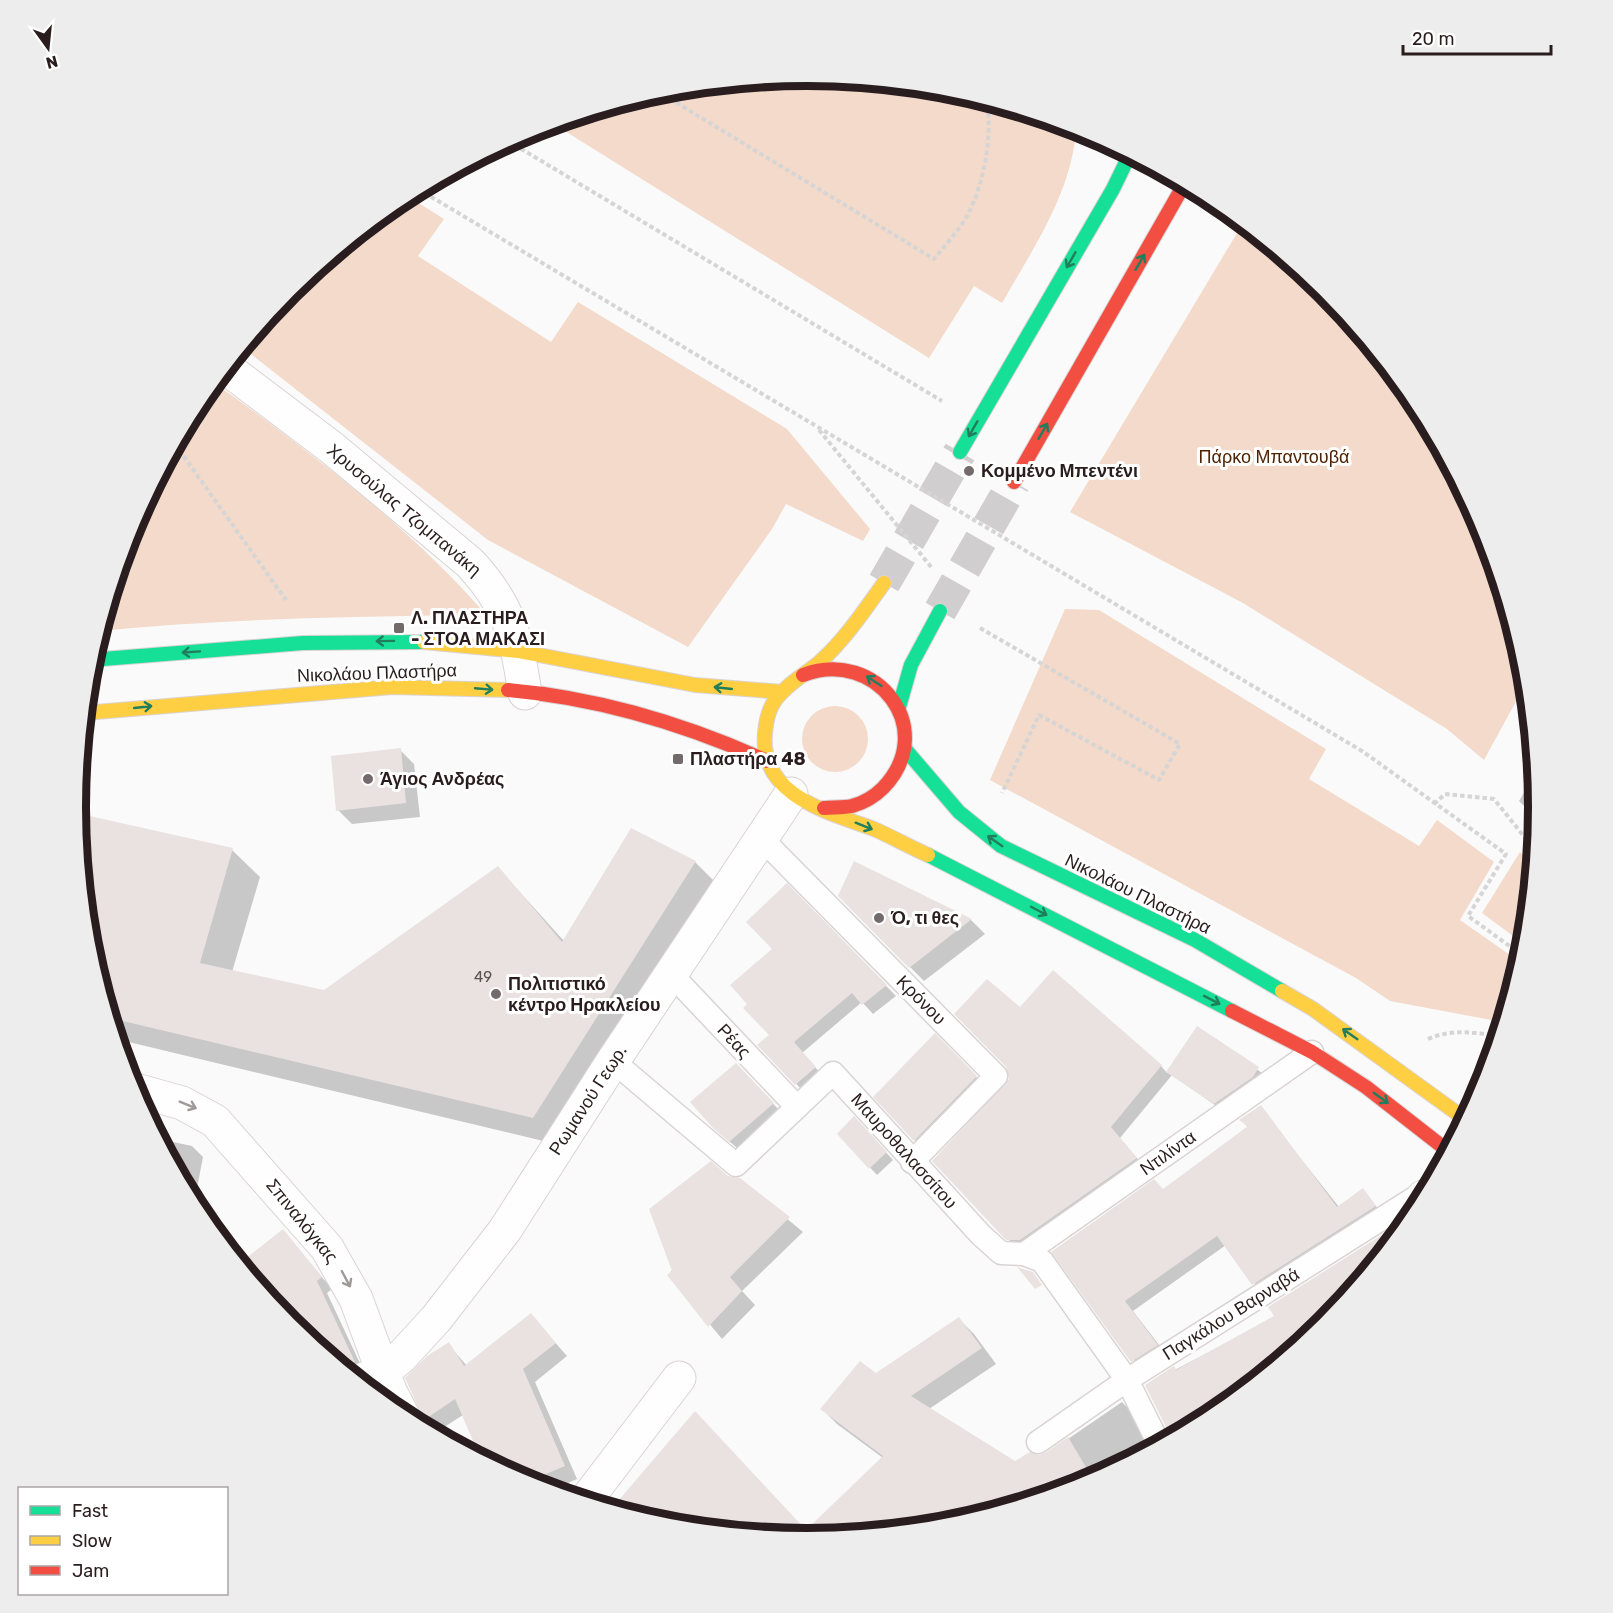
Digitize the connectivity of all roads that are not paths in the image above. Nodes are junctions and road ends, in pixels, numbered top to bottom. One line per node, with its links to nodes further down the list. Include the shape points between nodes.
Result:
1 (1127, 161): 4 (main road, one-way to 4)
2 (1181, 191): 5 (main road, one-way to 2)
3 (231, 372): 8 (street, Χρυσούλας Τζομπανάκη, via 332,448 470,562 500,599)
4 (960, 452)
5 (1014, 482)
6 (884, 583): 10 (main road, via 845,638)
7 (940, 611): 13 (main road, via 911,665)
8 (518, 651): 9 (main road, Νικολάου Πλαστήρα, one-way to 9, via 412,641 303,643); 11 (main road, Νικολάου Πλαστήρα, one-way to 8, via 695,685); 12 (street, Χρυσούλας Τζομπανάκη)
9 (101, 659)
10 (794, 680): 11 (main road); 13 (main road, one-way to 10, via 881,685 856,671 825,669)
11 (782, 692): 16 (main road, via 766,719)
12 (525, 693): 14 (main road, Νικολάου Πλαστήρα, one-way to 12, via 390,687); 16 (main road, Νικολάου Πλαστήρα, via 610,708 693,729)
13 (899, 708): 15 (main road, via 904,721)
14 (92, 711)
15 (905, 749): 18 (main road, via 898,772 876,796 854,807); 25 (main road, Νικολάου Πλαστήρα, one-way to 15, via 1313,1009 1195,940 1030,862 980,831)
16 (767, 761): 17 (main road)
17 (791, 794): 18 (main road); 19 (street, Ρωμανού Γεωρ.)
18 (820, 808): 21 (main road, one-way to 21, via 878,831 1007,894)
19 (761, 838): 20 (street, Ρωμανού Γεωρ.); 27 (lane, Κρόνου, via 996,1076)
20 (671, 974): 22 (street, Ρωμανού Γεωρ.); 24 (lane, Ρέας)
21 (1312, 1052): 26 (main road, one-way to 26, via 1373,1092); 29 (lane, Ντιλίντα)
22 (613, 1061): 24 (lane, Μαυροθαλασσίτου, via 736,1166); 30 (street, Ρωμανού Γεωρ., via 505,1230 436,1319 401,1357)
23 (145, 1093): 30 (street, Σπιναλόγκας, one-way to 30, via 199,1110 227,1132 336,1261 356,1299)
24 (796, 1107): 27 (lane, Μαυροθαλασσίτου, via 833,1073)
25 (1458, 1114)
26 (1442, 1146)
27 (912, 1162): 29 (lane, Μαυροθαλασσίτου, via 1001,1253)
28 (1410, 1201): 32 (lane, Παγκάλου Βαρναβά)
29 (1024, 1254): 32 (lane, Μαυροθαλασσίτου, via 1050,1270)
30 (371, 1376): 33 (street, Σπιναλόγκας)
31 (679, 1378): 36 (street)
32 (1127, 1380): 34 (lane, Μαυροθαλασσίτου); 35 (lane, Παγκάλου Βαρναβά)
33 (381, 1388)
34 (1156, 1437)
35 (1038, 1442)
36 (591, 1494)

